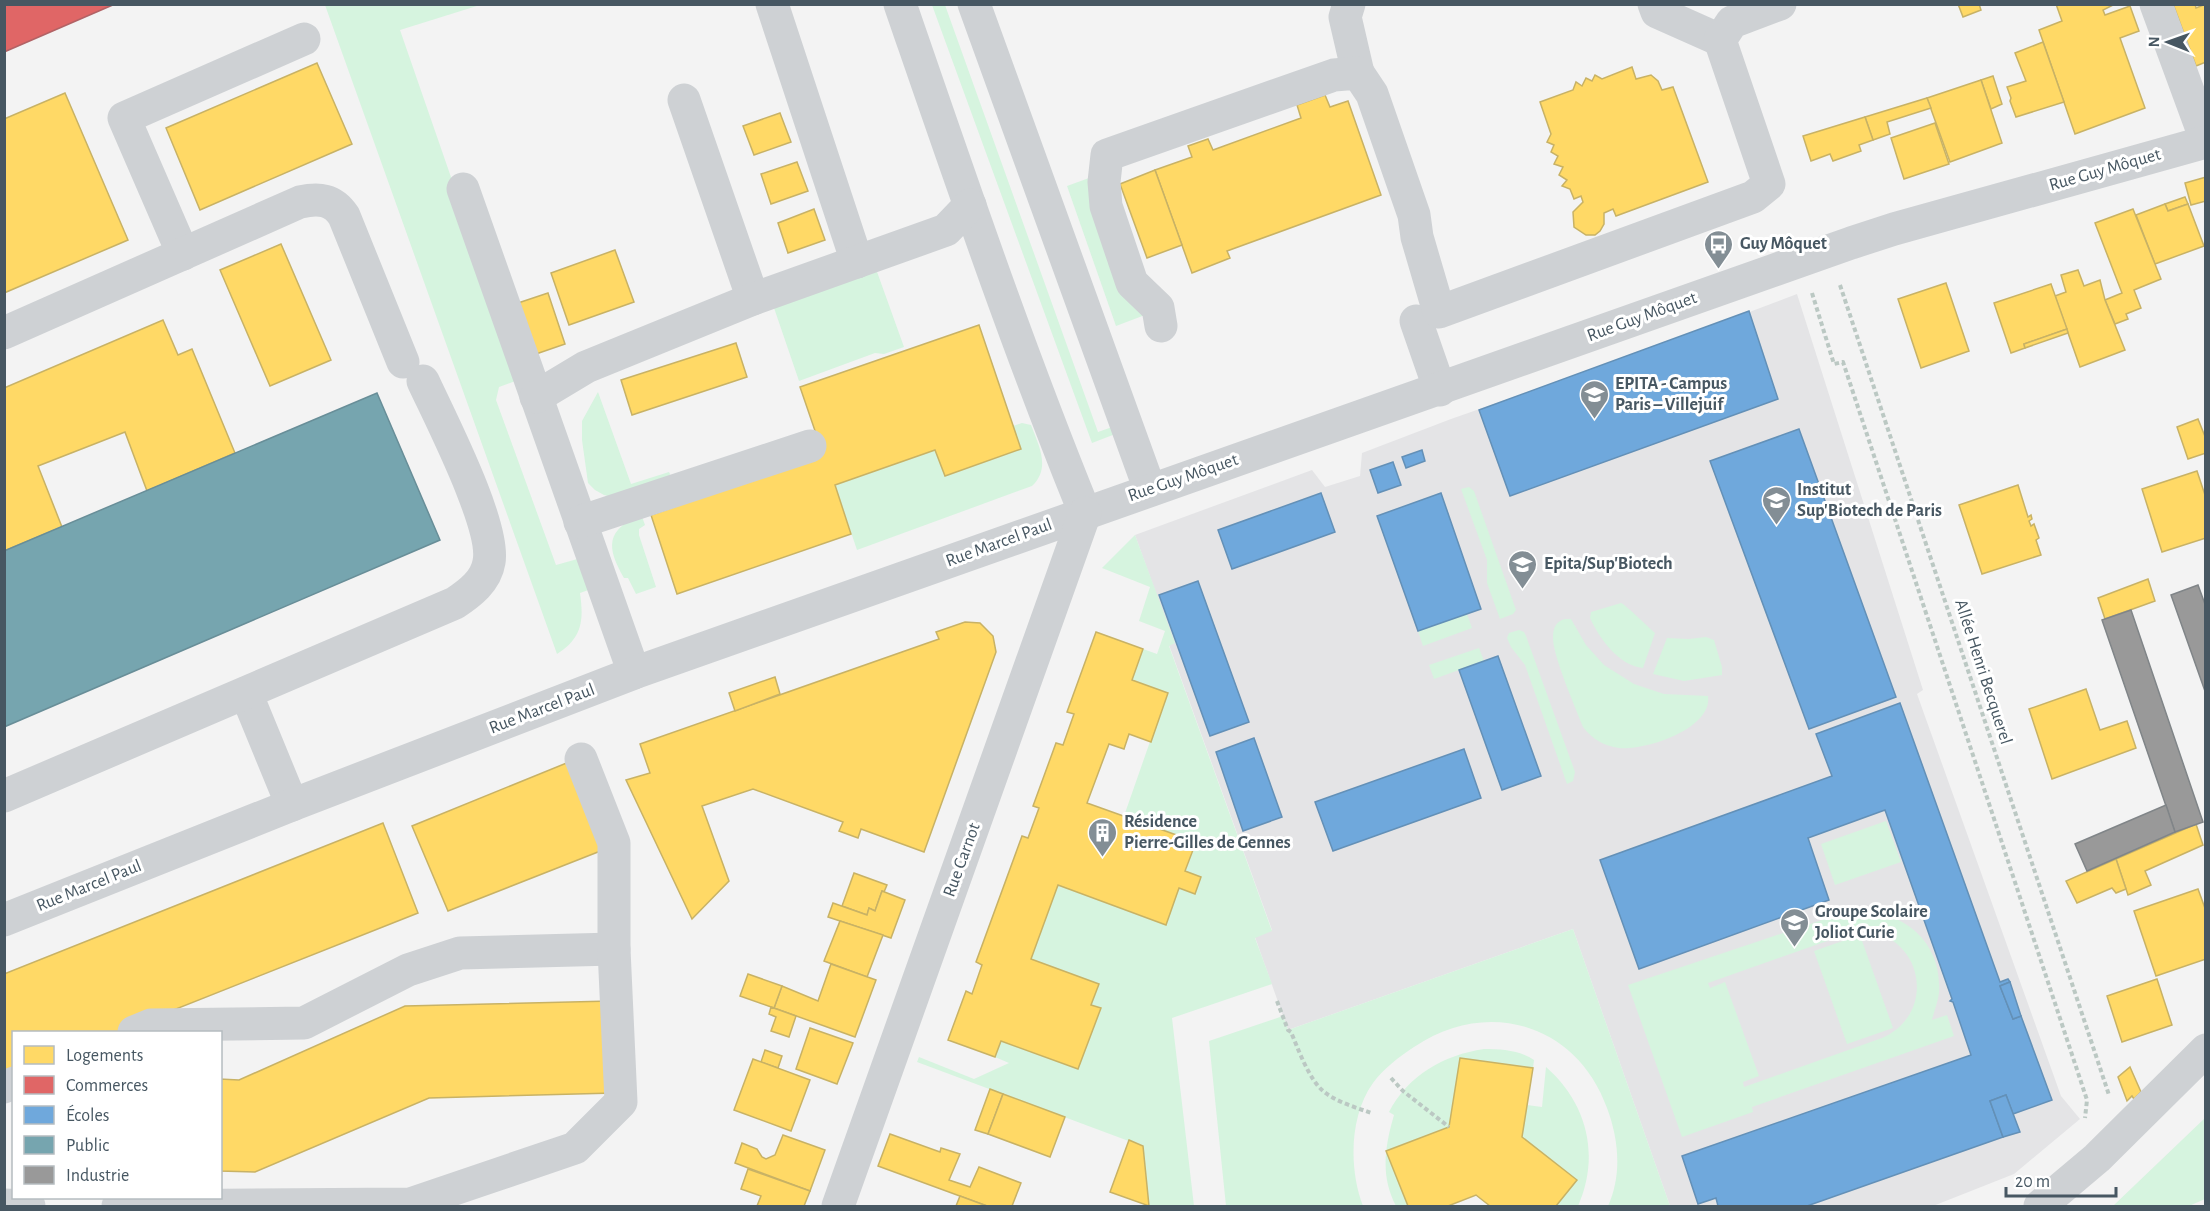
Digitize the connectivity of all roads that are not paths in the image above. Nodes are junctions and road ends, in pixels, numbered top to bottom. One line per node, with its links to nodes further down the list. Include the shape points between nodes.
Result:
1 (772, 4): 16 (street)
2 (900, 4): 14 (street)
3 (974, 4): 24 (street)
4 (1349, 4): 10 (street, via 1345,17)
5 (1654, 4): 9 (street, via 1657,12)
6 (1780, 4): 9 (street, via 1732,22)
7 (2156, 4): 12 (street)
8 (304, 39): 15 (street, via 124,118)
9 (1720, 40): 10 (street, via 1769,184 1753,198 1439,312 1414,215 1372,94)
10 (1358, 73): 19 (street, via 1334,75 1107,155 1106,206 1132,283 1158,308)
11 (684, 100): 17 (street)
12 (2205, 141): 21 (street, Rue Guy Môquet, via 1818,254)
13 (463, 189): 22 (street)
14 (970, 205): 16 (street, via 946,230); 25 (street)
15 (183, 254): 20 (street); 28 (street, via 300,202 321,200 339,208 481,511 489,542 489,562 483,577 455,603)
16 (857, 262): 17 (street)
17 (753, 299): 22 (street, via 586,367)
18 (1416, 321): 21 (street)
19 (1161, 326)
20 (4, 333)
21 (1440, 390): 24 (street, Rue Guy Môquet)
22 (536, 397): 26 (street)
23 (810, 447): 26 (street)
24 (1150, 490): 25 (street, Rue Guy Môquet)
25 (1085, 513): 27 (street, Rue Marcel Paul); 40 (street, Rue Carnot)
26 (580, 522): 27 (street)
27 (634, 673): 31 (street, Rue Marcel Paul)
28 (246, 693): 30 (street); 31 (street)
29 (581, 759): 33 (street, via 614,843)
30 (4, 796)
31 (292, 805): 32 (street, Rue Marcel Paul)
32 (4, 920)
33 (614, 949): 34 (street, via 460,953 408,970 304,1023 151,1025); 39 (street, via 621,1102 575,1148 410,1204)
34 (136, 1031)
35 (2205, 1050): 36 (street, via 2097,1158)
36 (2075, 1194): 41 (street)
37 (4, 1205): 38 (street)
38 (29, 1206)
39 (118, 1206)
40 (838, 1206)
41 (2040, 1206)

